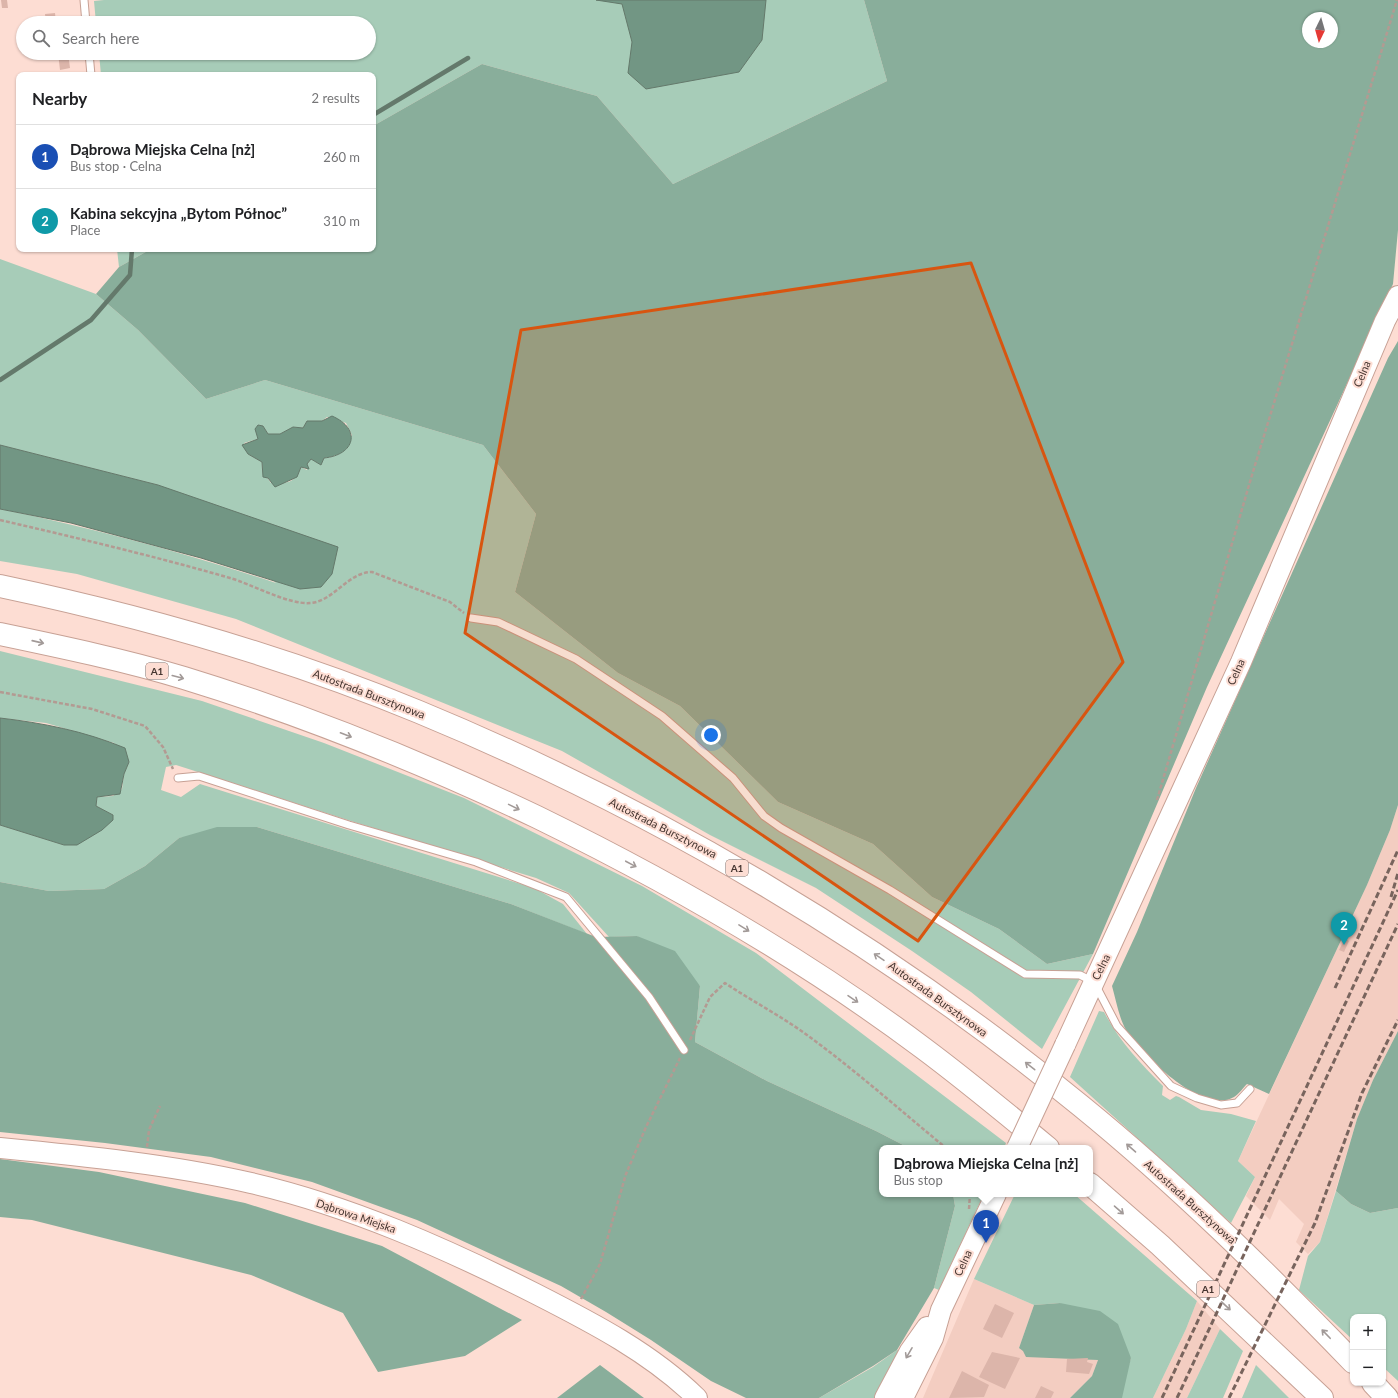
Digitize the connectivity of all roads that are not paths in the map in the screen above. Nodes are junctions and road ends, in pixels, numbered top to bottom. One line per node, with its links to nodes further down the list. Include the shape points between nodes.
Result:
1 (84, 0): 2 (lane)
2 (85, 16)
3 (90, 60): 4 (lane)
4 (91, 72)
5 (1398, 296): 10 (street, Celna, via 1385,321 1241,662)
6 (0, 586): 19 (highway, Autostrada Bursztynowa / A1, one-way to 6, via 1218,1226 1077,1102 992,1037 878,956 728,862 490,742 381,697 297,667 169,627 68,600)
7 (471, 618): 10 (lane, via 498,622 576,659 662,716 733,778 764,816 781,828 890,890 1025,974 1080,975)
8 (0, 634): 14 (highway, A1, one-way to 14, via 160,672 256,701 434,770 556,827 693,898 809,969 921,1046)
9 (178, 778): 11 (lane, via 199,776 349,825 476,862 566,897 649,997)
10 (1094, 982): 12 (lane, via 1117,1026 1171,1086 1221,1105 1237,1103); 13 (street, Celna, bridge)
11 (684, 1050)
12 (1250, 1090)
13 (1018, 1145)
14 (1044, 1145)
15 (0, 1148): 20 (street, Dąbrowa Miejska, via 144,1164 253,1184 370,1220 461,1256 573,1313 606,1331)
16 (1093, 1187): 26 (highway, A1, one-way to 26, via 1177,1260)
17 (995, 1197): 18 (street, Celna)
18 (940, 1310): 24 (street, Celna, one-way to 24, via 910,1351); 25 (street, Celna, via 932,1338)
19 (1350, 1359)
20 (679, 1380): 22 (street, Dąbrowa Miejska); 23 (street, Dąbrowa Miejska)
21 (1376, 1386): 27 (highway)
22 (697, 1398)
23 (714, 1398)
24 (885, 1398)
25 (904, 1398)
26 (1322, 1398)
27 (1387, 1398)

